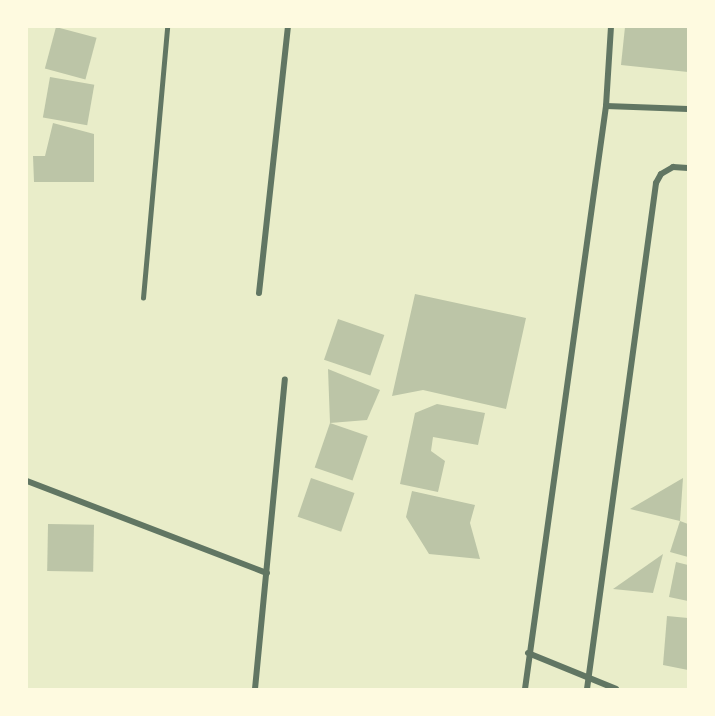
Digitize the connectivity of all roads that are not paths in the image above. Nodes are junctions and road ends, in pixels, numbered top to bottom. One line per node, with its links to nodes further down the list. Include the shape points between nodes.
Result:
1 (167, 27): 8 (lane)
2 (288, 27): 7 (street)
3 (611, 27): 4 (street)
4 (606, 106): 5 (street); 12 (street)
5 (688, 109)
6 (688, 168): 13 (street, via 673,167 661,174 656,183)
7 (259, 293)
8 (143, 298)
9 (285, 379): 11 (street)
10 (27, 481): 11 (street)
11 (267, 573): 14 (street)
12 (528, 653): 13 (street); 15 (street)
13 (588, 676): 16 (street); 17 (street)
14 (255, 689)
15 (525, 689)
16 (587, 689)
17 (616, 689)

